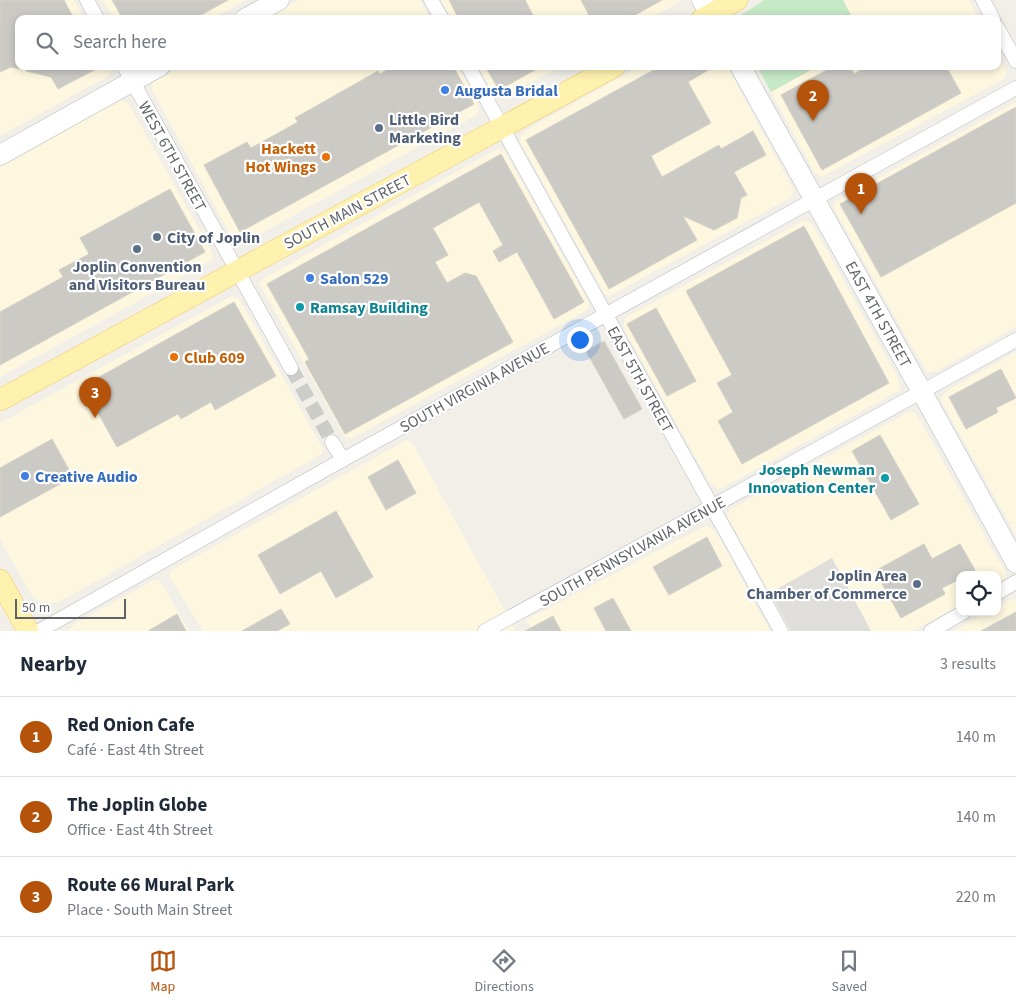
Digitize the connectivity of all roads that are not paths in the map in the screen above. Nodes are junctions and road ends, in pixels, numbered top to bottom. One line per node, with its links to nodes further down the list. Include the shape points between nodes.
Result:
1 (87, 0): 7 (street)
2 (279, 0): 8 (street)
3 (431, 0): 9 (street)
4 (737, 0): 6 (main road)
5 (983, 0): 10 (street)
6 (707, 13)
7 (95, 15)
8 (252, 15)
9 (440, 15)
10 (991, 15)
11 (1001, 33): 12 (street)
12 (1016, 61)
13 (144, 70): 17 (street)
14 (470, 70): 19 (street, EAST 5TH STREET)
15 (608, 70): 19 (main road, SOUTH MAIN STREET)
16 (742, 70): 21 (street, EAST 4TH STREET)
17 (128, 74): 20 (street); 22 (street, WEST 6TH STREET)
18 (1016, 88): 21 (street, SOUTH VIRGINIA AVENUE)
19 (502, 127): 22 (main road, SOUTH MAIN STREET); 23 (street, EAST 5TH STREET)
20 (0, 155)
21 (814, 199): 23 (street, SOUTH VIRGINIA AVENUE); 26 (street, EAST 4TH STREET)
22 (237, 271): 25 (street, WEST 6TH STREET); 27 (main road, SOUTH MAIN STREET)
23 (606, 314): 29 (street, SOUTH VIRGINIA AVENUE); 30 (street, EAST 5TH STREET)
24 (1016, 340): 26 (street, SOUTH PENNSYLVANIA AVENUE)
25 (291, 368)
26 (922, 392): 30 (street, SOUTH PENNSYLVANIA AVENUE); 31 (street, EAST 4TH STREET)
27 (0, 400)
28 (332, 442): 29 (street)
29 (343, 460): 37 (street, SOUTH VIRGINIA AVENUE)
30 (712, 507): 38 (street, SOUTH PENNSYLVANIA AVENUE); 39 (street, EAST 5TH STREET)
31 (1016, 563)
32 (0, 580): 36 (main road)
33 (1016, 582): 34 (street)
34 (1001, 591)
35 (957, 616): 40 (street)
36 (28, 631)
37 (39, 631)
38 (485, 631)
39 (781, 631)
40 (931, 631)

